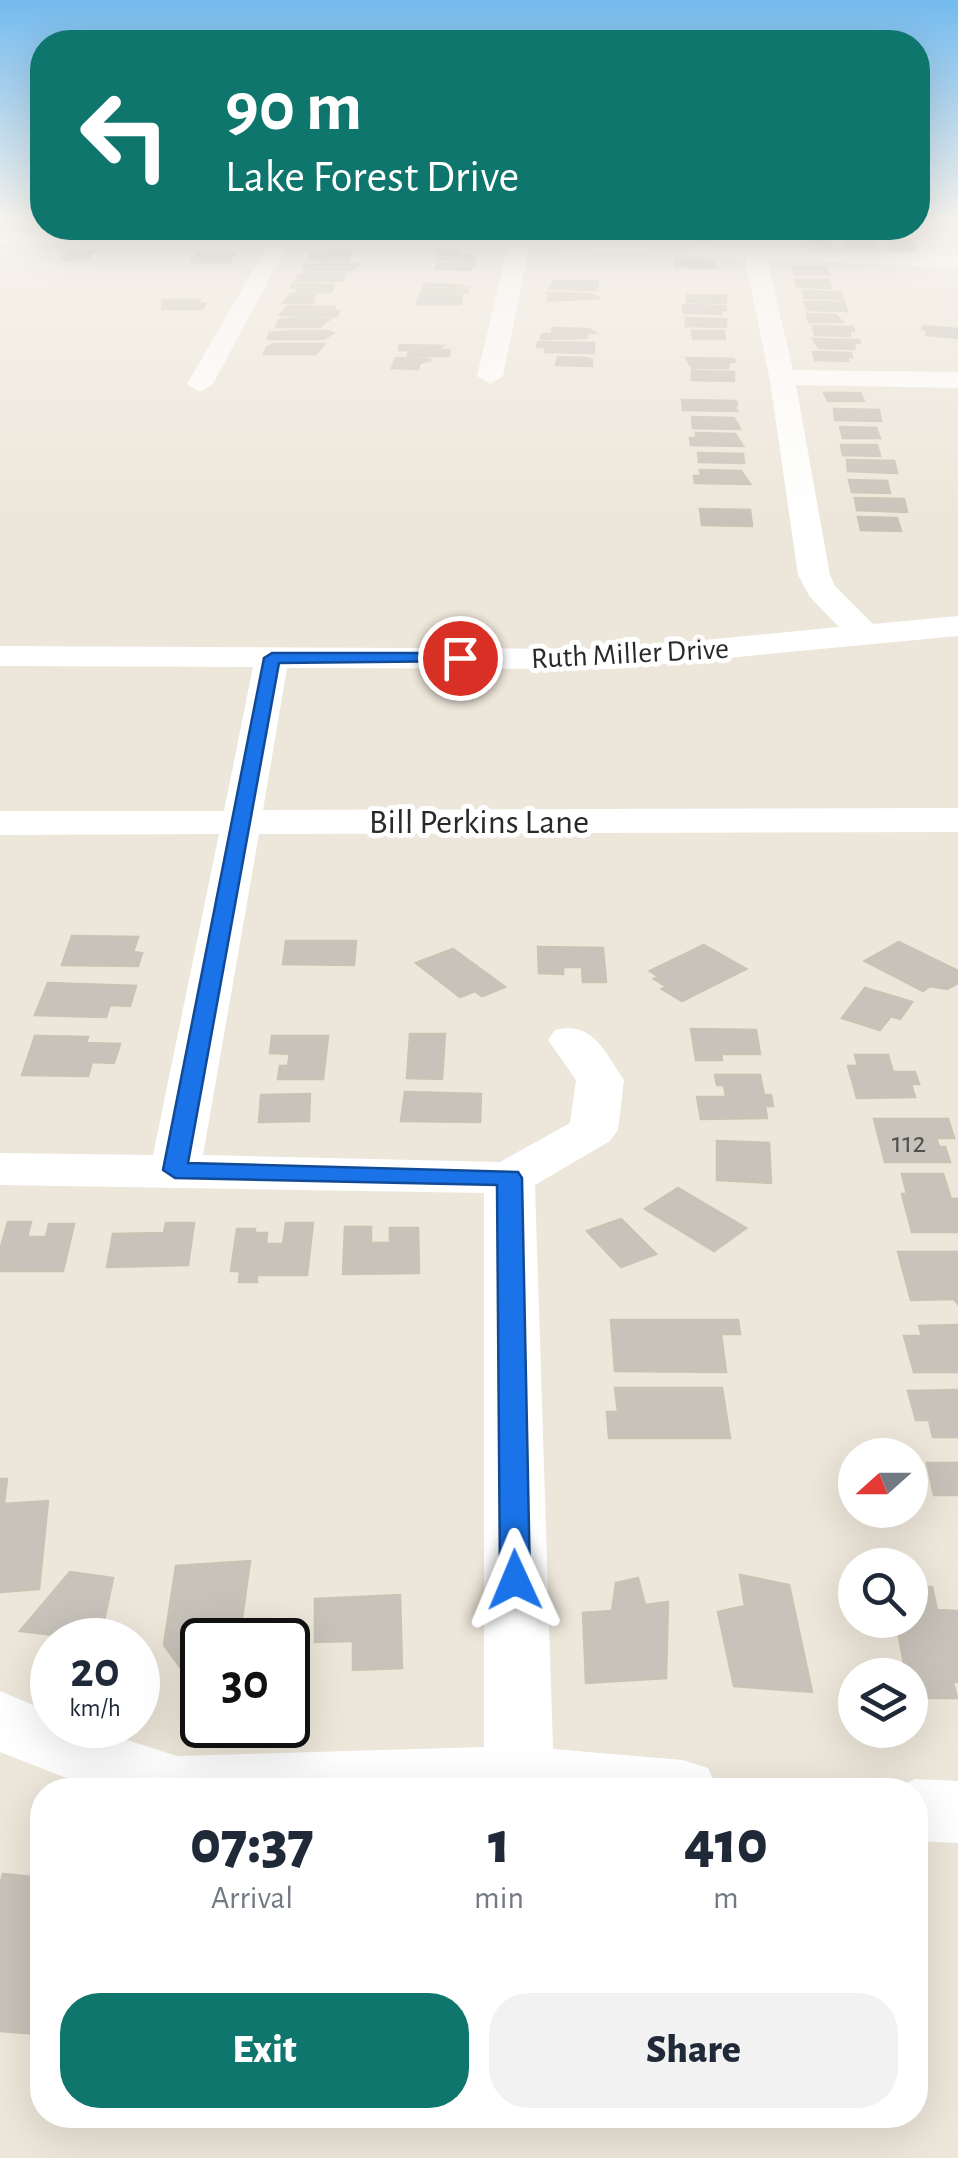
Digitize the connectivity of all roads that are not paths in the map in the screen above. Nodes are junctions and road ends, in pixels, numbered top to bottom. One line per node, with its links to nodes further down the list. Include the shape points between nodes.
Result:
1 (235, 321): 7 (street)
2 (502, 321): 4 (street)
3 (770, 321): 5 (street)
4 (490, 376)
5 (782, 377): 6 (street); 9 (street, via 814,575)
6 (958, 380)
7 (200, 384)
8 (958, 626): 9 (street, Ruth Miller Drive)
9 (867, 637): 11 (street, Ruth Miller Drive, via 610,659)
10 (0, 656): 11 (street, Ruth Miller Drive)
11 (272, 658): 13 (street)
12 (958, 820): 13 (street, Bill Perkins Lane)
13 (243, 821): 14 (street, Bill Perkins Lane); 17 (street)
14 (0, 822)
15 (571, 1040): 18 (street, via 600,1080 593,1130)
16 (0, 1169): 17 (street)
17 (175, 1170): 18 (street)
18 (510, 1178): 20 (street)
19 (0, 1720): 21 (street)
20 (519, 1776): 22 (street); 23 (street)
21 (152, 1778)
22 (451, 1778)
23 (542, 1778)
24 (928, 1811): 25 (street)
25 (958, 1812)

